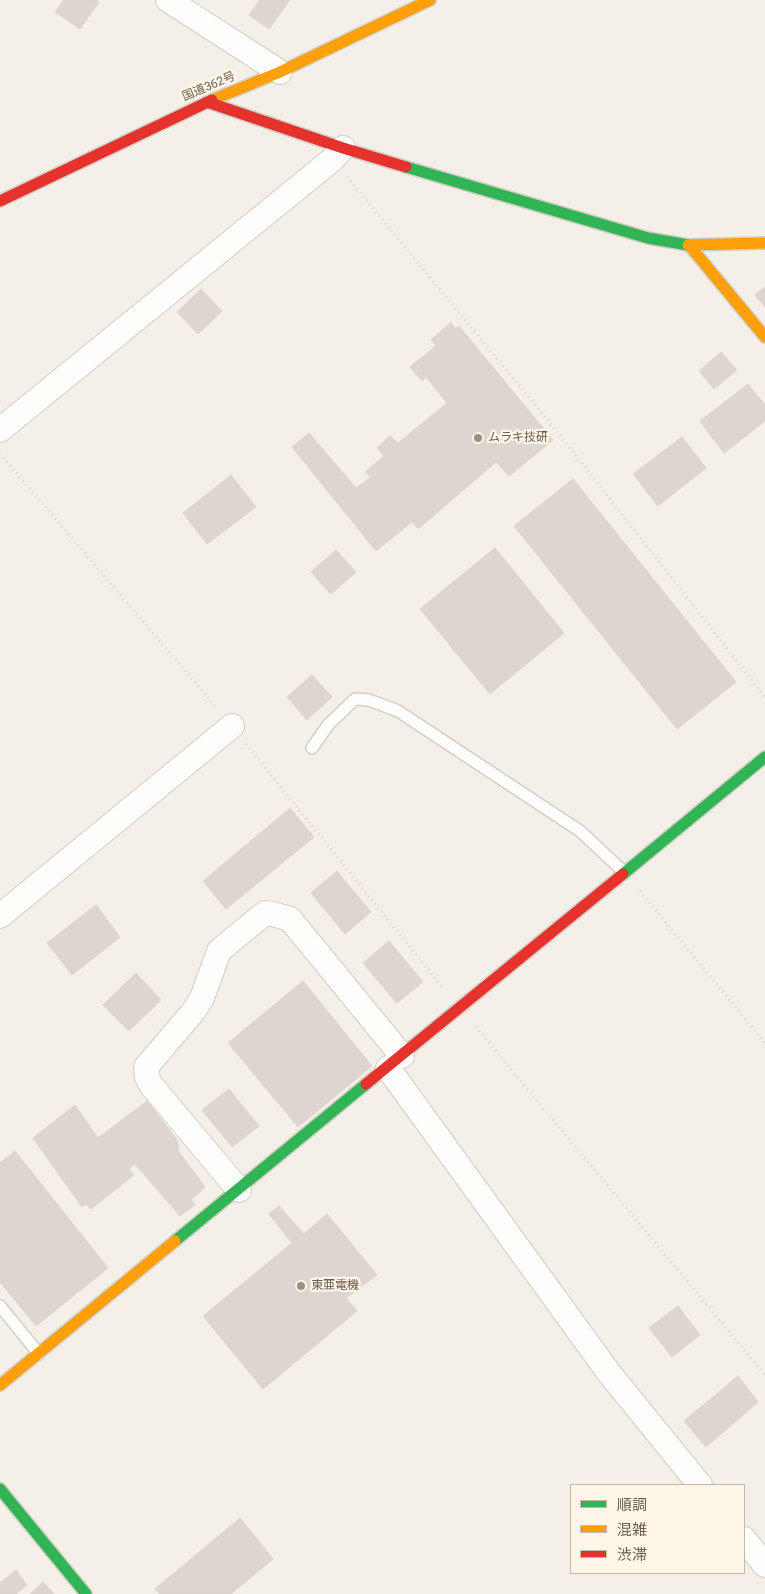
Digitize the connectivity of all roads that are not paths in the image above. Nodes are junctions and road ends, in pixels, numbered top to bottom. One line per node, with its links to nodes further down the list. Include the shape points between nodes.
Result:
1 (168, 0): 3 (street)
2 (430, 0): 3 (main road, 国道362号)
3 (280, 72): 4 (main road, 国道362号)
4 (207, 102): 5 (main road); 6 (main road, 国道362号)
5 (338, 153): 8 (main road, via 648,238); 10 (street)
6 (0, 201)
7 (765, 243): 8 (main road)
8 (689, 245): 9 (main road)
9 (765, 337)
10 (0, 430)
11 (232, 726): 15 (street)
12 (312, 748): 14 (lane, via 328,725 355,699 369,700 398,711 580,831)
13 (765, 758): 14 (main road)
14 (625, 873): 16 (main road)
15 (0, 916)
16 (395, 1062): 17 (main road); 17 (street, via 290,919 266,913 252,923 219,951 202,998 146,1067 151,1085); 21 (street, via 609,1373)
17 (239, 1190): 19 (main road)
18 (0, 1306): 19 (lane)
19 (39, 1354): 20 (main road)
20 (0, 1385)
21 (699, 1484)
22 (0, 1488): 25 (main road)
23 (745, 1540): 24 (street)
24 (765, 1565)
25 (86, 1594)

